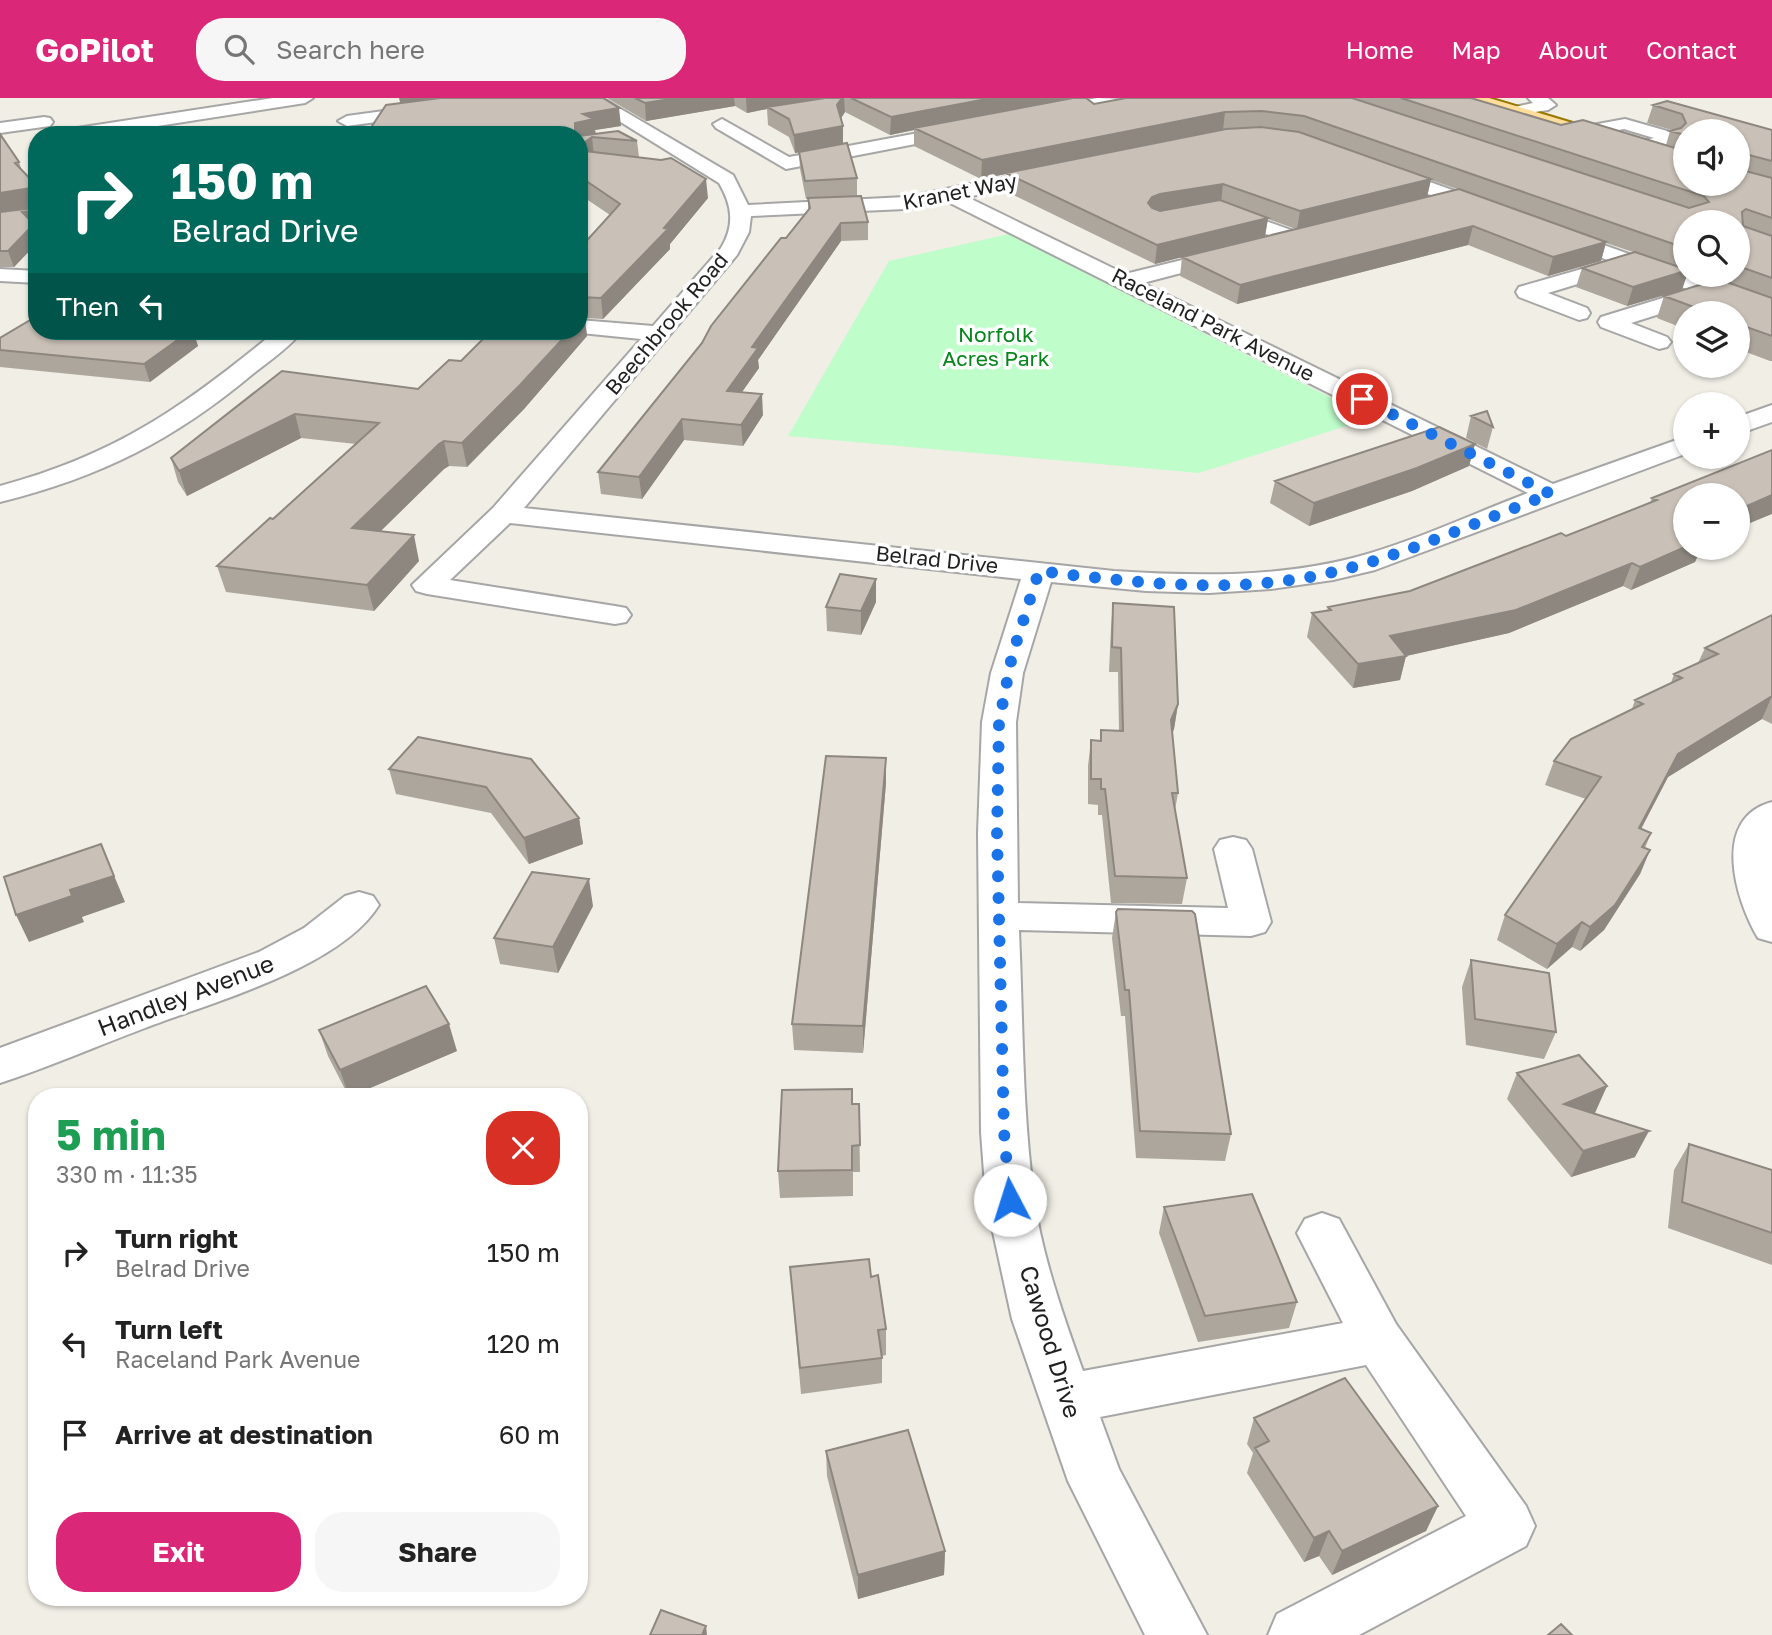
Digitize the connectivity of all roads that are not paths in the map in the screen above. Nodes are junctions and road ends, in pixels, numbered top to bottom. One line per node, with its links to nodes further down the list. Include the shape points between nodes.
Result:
1 (305, 98): 13 (street)
2 (515, 98): 10 (street)
3 (590, 98): 17 (street)
4 (1113, 98): 7 (street, via 1117,99 1025,122)
5 (1472, 98): 8 (main road)
6 (1537, 98): 8 (street, via 1548,105)
7 (1136, 106)
8 (1516, 112): 16 (main road)
9 (751, 119): 11 (street)
10 (347, 121)
11 (722, 124): 14 (street); 24 (street, via 786,163 985,130 855,160)
12 (28, 126): 15 (street)
13 (153, 126)
14 (701, 127)
15 (0, 128)
16 (1582, 132): 19 (main road); 19 (street, via 1625,124 1669,140)
17 (666, 133): 18 (street); 22 (street)
18 (631, 139)
19 (1634, 148): 21 (main road)
20 (1394, 152): 28 (street, via 1369,162)
21 (1672, 160)
22 (702, 162): 23 (street); 31 (street, via 726,179)
23 (676, 167)
24 (865, 168)
25 (1077, 169): 27 (street, Kranet Way)
26 (885, 186): 29 (street)
27 (949, 195): 29 (street, Kranet Way); 38 (street, Raceland Park Avenue)
28 (1457, 198): 30 (street); 33 (street)
29 (905, 203): 31 (street, Kranet Way)
30 (1416, 208)
31 (741, 211): 43 (street, Beechbrook Road, via 743,224 737,241)
32 (1196, 212): 38 (street, via 1220,210 1302,237)
33 (1506, 216)
34 (1531, 225): 35 (street)
35 (1631, 261): 39 (street); 40 (street, via 1527,292)
36 (0, 275): 37 (street)
37 (28, 277)
38 (1124, 281): 48 (street, Raceland Park Avenue)
39 (1711, 291): 41 (street); 45 (street, via 1609,323)
40 (1579, 313)
41 (1772, 313)
42 (588, 328): 43 (street)
43 (660, 334): 49 (street, Beechbrook Road)
44 (278, 340): 47 (street, via 137,444 92,466)
45 (1659, 342)
46 (1673, 449): 48 (street, Belrad Drive)
47 (0, 494)
48 (1551, 494): 50 (street, Belrad Drive, via 1364,564 1316,576 1195,585)
49 (503, 514): 50 (street, Belrad Drive); 51 (street, Beechbrook Road, via 427,584)
50 (1039, 571): 55 (street, Cawood Drive, via 1016,639 999,722)
51 (615, 615)
52 (1772, 814): 56 (street, via 1765,818 1753,842 1752,873 1761,909)
53 (1233, 849): 55 (street, via 1251,922)
54 (359, 905): 57 (street, Handley Avenue, via 307,948 251,974)
55 (999, 916): 60 (street, Cawood Drive, via 1010,1200 1038,1319)
56 (1772, 928)
57 (0, 1066)
58 (1322, 1233): 59 (street)
59 (1378, 1340): 60 (street); 62 (street, via 1506,1526)
60 (1066, 1399): 61 (street, Cawood Drive, via 1096,1481)
61 (1177, 1635)
62 (1298, 1635)

